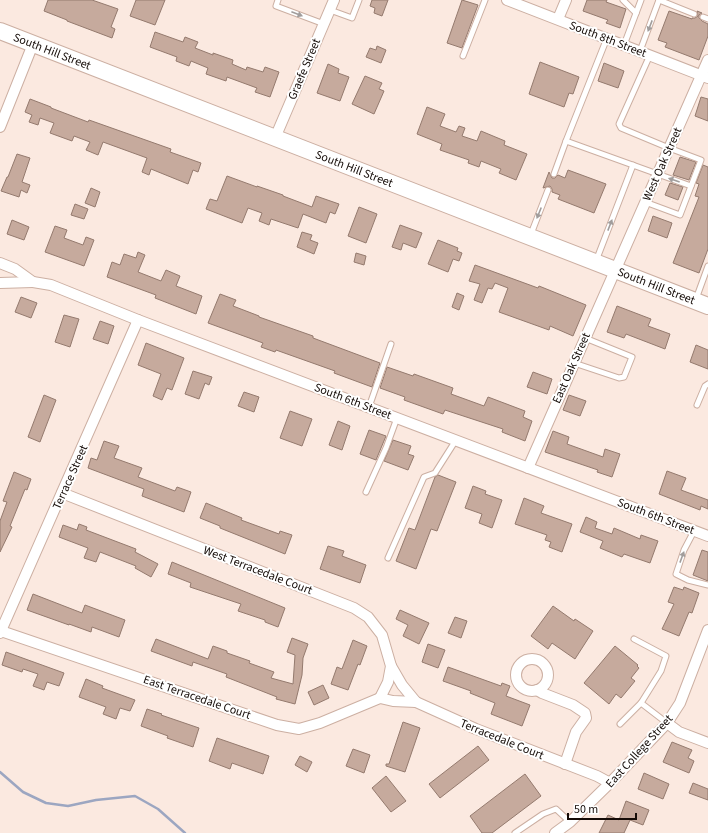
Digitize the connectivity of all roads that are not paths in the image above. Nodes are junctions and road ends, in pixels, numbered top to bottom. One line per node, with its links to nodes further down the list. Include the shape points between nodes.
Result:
1 (278, 0): 14 (lane, one-way to 14, via 276,6)
2 (334, 0): 10 (street, Graefe Street)
3 (359, 0): 10 (lane, via 352,18)
4 (485, 0): 21 (lane)
5 (507, 0): 13 (street, South 8th Street)
6 (566, 0): 13 (street)
7 (623, 0): 11 (lane)
8 (642, 0): 11 (lane)
9 (659, 0): 12 (lane); 19 (lane, one-way to 19)
10 (330, 10): 14 (street, Graefe Street)
11 (636, 13): 18 (lane)
12 (694, 14)
13 (558, 19): 16 (street, South 8th Street)
14 (324, 24): 25 (street, Graefe Street)
15 (0, 31): 17 (main road, South Hill Street)
16 (607, 38): 18 (street, South 8th Street); 26 (lane)
17 (33, 44): 24 (street); 25 (main road, South Hill Street)
18 (624, 45): 19 (street, South 8th Street)
19 (640, 51): 20 (street, South 8th Street)
20 (650, 55): 23 (street, South 8th Street); 27 (lane, via 619,126)
21 (463, 56)
22 (708, 60): 23 (street, West Oak Street)
23 (705, 76): 27 (street, West Oak Street)
24 (0, 127)
25 (275, 138): 34 (main road, South Hill Street)
26 (566, 141): 28 (lane); 29 (lane)
27 (668, 148): 30 (street, West Oak Street); 31 (lane, via 701,160)
28 (633, 165): 30 (lane); 35 (lane, one-way to 28)
29 (554, 174)
30 (657, 174): 31 (lane, one-way to 30); 33 (street, West Oak Street)
31 (691, 186): 33 (lane, via 680,215)
32 (548, 190): 34 (lane, one-way to 34)
33 (645, 202): 38 (street, West Oak Street)
34 (530, 236): 35 (main road, South Hill Street)
35 (596, 262): 38 (main road, South Hill Street)
36 (0, 263): 39 (street, South 6th Street, via 15,269)
37 (708, 266): 41 (lane)
38 (615, 269): 41 (main road, South Hill Street); 43 (street, East Oak Street)
39 (33, 282): 40 (street); 42 (street, South 6th Street, via 51,284)
40 (0, 283)
41 (702, 303)
42 (138, 320): 48 (street, South 6th Street); 53 (street, Terrace Street)
43 (585, 338): 45 (street, East Oak Street); 45 (lane, via 632,357 624,378)
44 (391, 344): 48 (lane)
45 (574, 363): 51 (street, East Oak Street)
46 (708, 384): 47 (lane)
47 (696, 405)
48 (369, 407): 49 (street, South 6th Street)
49 (398, 418): 50 (street, South 6th Street); 52 (lane)
50 (456, 440): 51 (street, South 6th Street); 56 (lane, via 435,472 424,477)
51 (528, 468): 54 (street, South 6th Street)
52 (366, 492)
53 (62, 493): 59 (street, Terrace Street); 61 (street, West Terracedale Court, via 354,608 368,618 382,635)
54 (694, 531): 55 (street, South 6th Street); 57 (lane, one-way to 54, via 676,574)
55 (708, 536)
56 (388, 558)
57 (708, 585)
58 (708, 630): 66 (street, East College Street, via 680,703)
59 (0, 632): 63 (street, East Terracedale Court, via 277,724 299,729)
60 (634, 639): 65 (lane, via 666,656 661,671)
61 (391, 666): 63 (street, West Terracedale Court, via 388,682); 64 (street)
62 (537, 690): 69 (street, via 585,713 586,718 576,732)
63 (380, 698): 64 (street, Terracedale Court)
64 (416, 702): 69 (street, Terracedale Court)
65 (641, 702): 66 (lane); 67 (lane)
66 (667, 723): 68 (street, via 679,732); 70 (street, East College Street)
67 (620, 724)
68 (708, 743)
69 (565, 764): 70 (street, Terracedale Court)
70 (610, 783): 71 (street, East College Street)
71 (570, 822): 72 (lane, via 556,809 542,814); 73 (street, East College Street)
72 (515, 833)
73 (555, 833)

